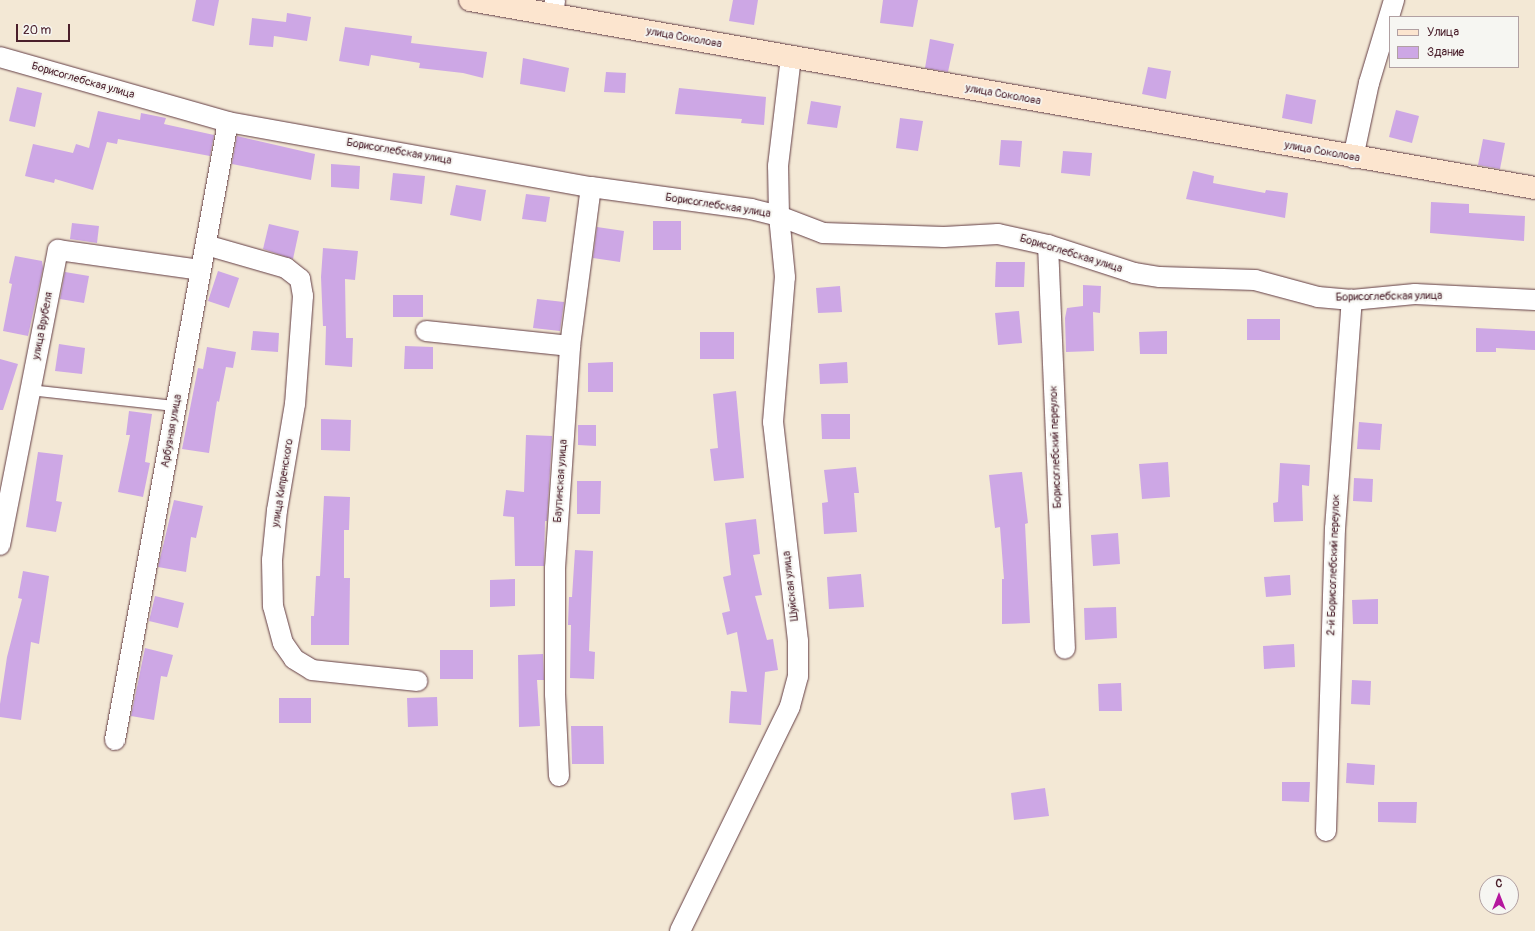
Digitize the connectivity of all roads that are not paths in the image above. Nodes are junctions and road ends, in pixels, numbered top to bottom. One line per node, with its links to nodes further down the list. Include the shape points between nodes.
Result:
1 (470, 0): 3 (main road, улица Соколова)
2 (1394, 0): 4 (street)
3 (554, 7): 7 (main road, улица Соколова)
4 (1389, 16)
5 (1389, 17): 9 (street, via 1369,83)
6 (0, 57): 8 (street, Борисоглебская улица)
7 (791, 57): 9 (main road, улица Соколова); 12 (street, Шуйская улица, via 778,166)
8 (228, 122): 10 (street, Борисоглебская улица); 13 (street, Арбузная улица)
9 (1354, 158): 11 (main road, улица Соколова)
10 (591, 187): 12 (street, Борисоглебская улица, via 751,209); 19 (street, Баутинская улица)
11 (1535, 188)
12 (779, 216): 14 (street, Борисоглебская улица, via 823,233 944,237 998,234); 28 (street, Шуйская улица, via 785,277 773,422 798,641 798,676 790,706)
13 (206, 245): 15 (street, Арбузная улица); 24 (street, улица Кипренского, via 286,268 300,280 303,296 295,404 272,560 273,606 283,643 294,659 312,670)
14 (1048, 245): 16 (street, Борисоглебская улица, via 1134,273 1160,277 1255,280 1318,297); 23 (street, Борисоглебский переулок)
15 (201, 270): 20 (street, улица Врубеля, via 58,250); 21 (street, Арбузная улица)
16 (1352, 300): 17 (street, Борисоглебская улица, via 1415,294); 27 (street, 2-й Борисоглебский переулок, via 1335,530)
17 (1535, 300)
18 (426, 331): 19 (street)
19 (570, 346): 26 (street, Баутинская улица, via 554,576 554,678)
20 (30, 390): 21 (lane); 22 (street, улица Врубеля)
21 (176, 406): 25 (street, Арбузная улица)
22 (0, 545)
23 (1065, 649)
24 (417, 681)
25 (115, 740)
26 (559, 776)
27 (1326, 831)
28 (680, 931)

